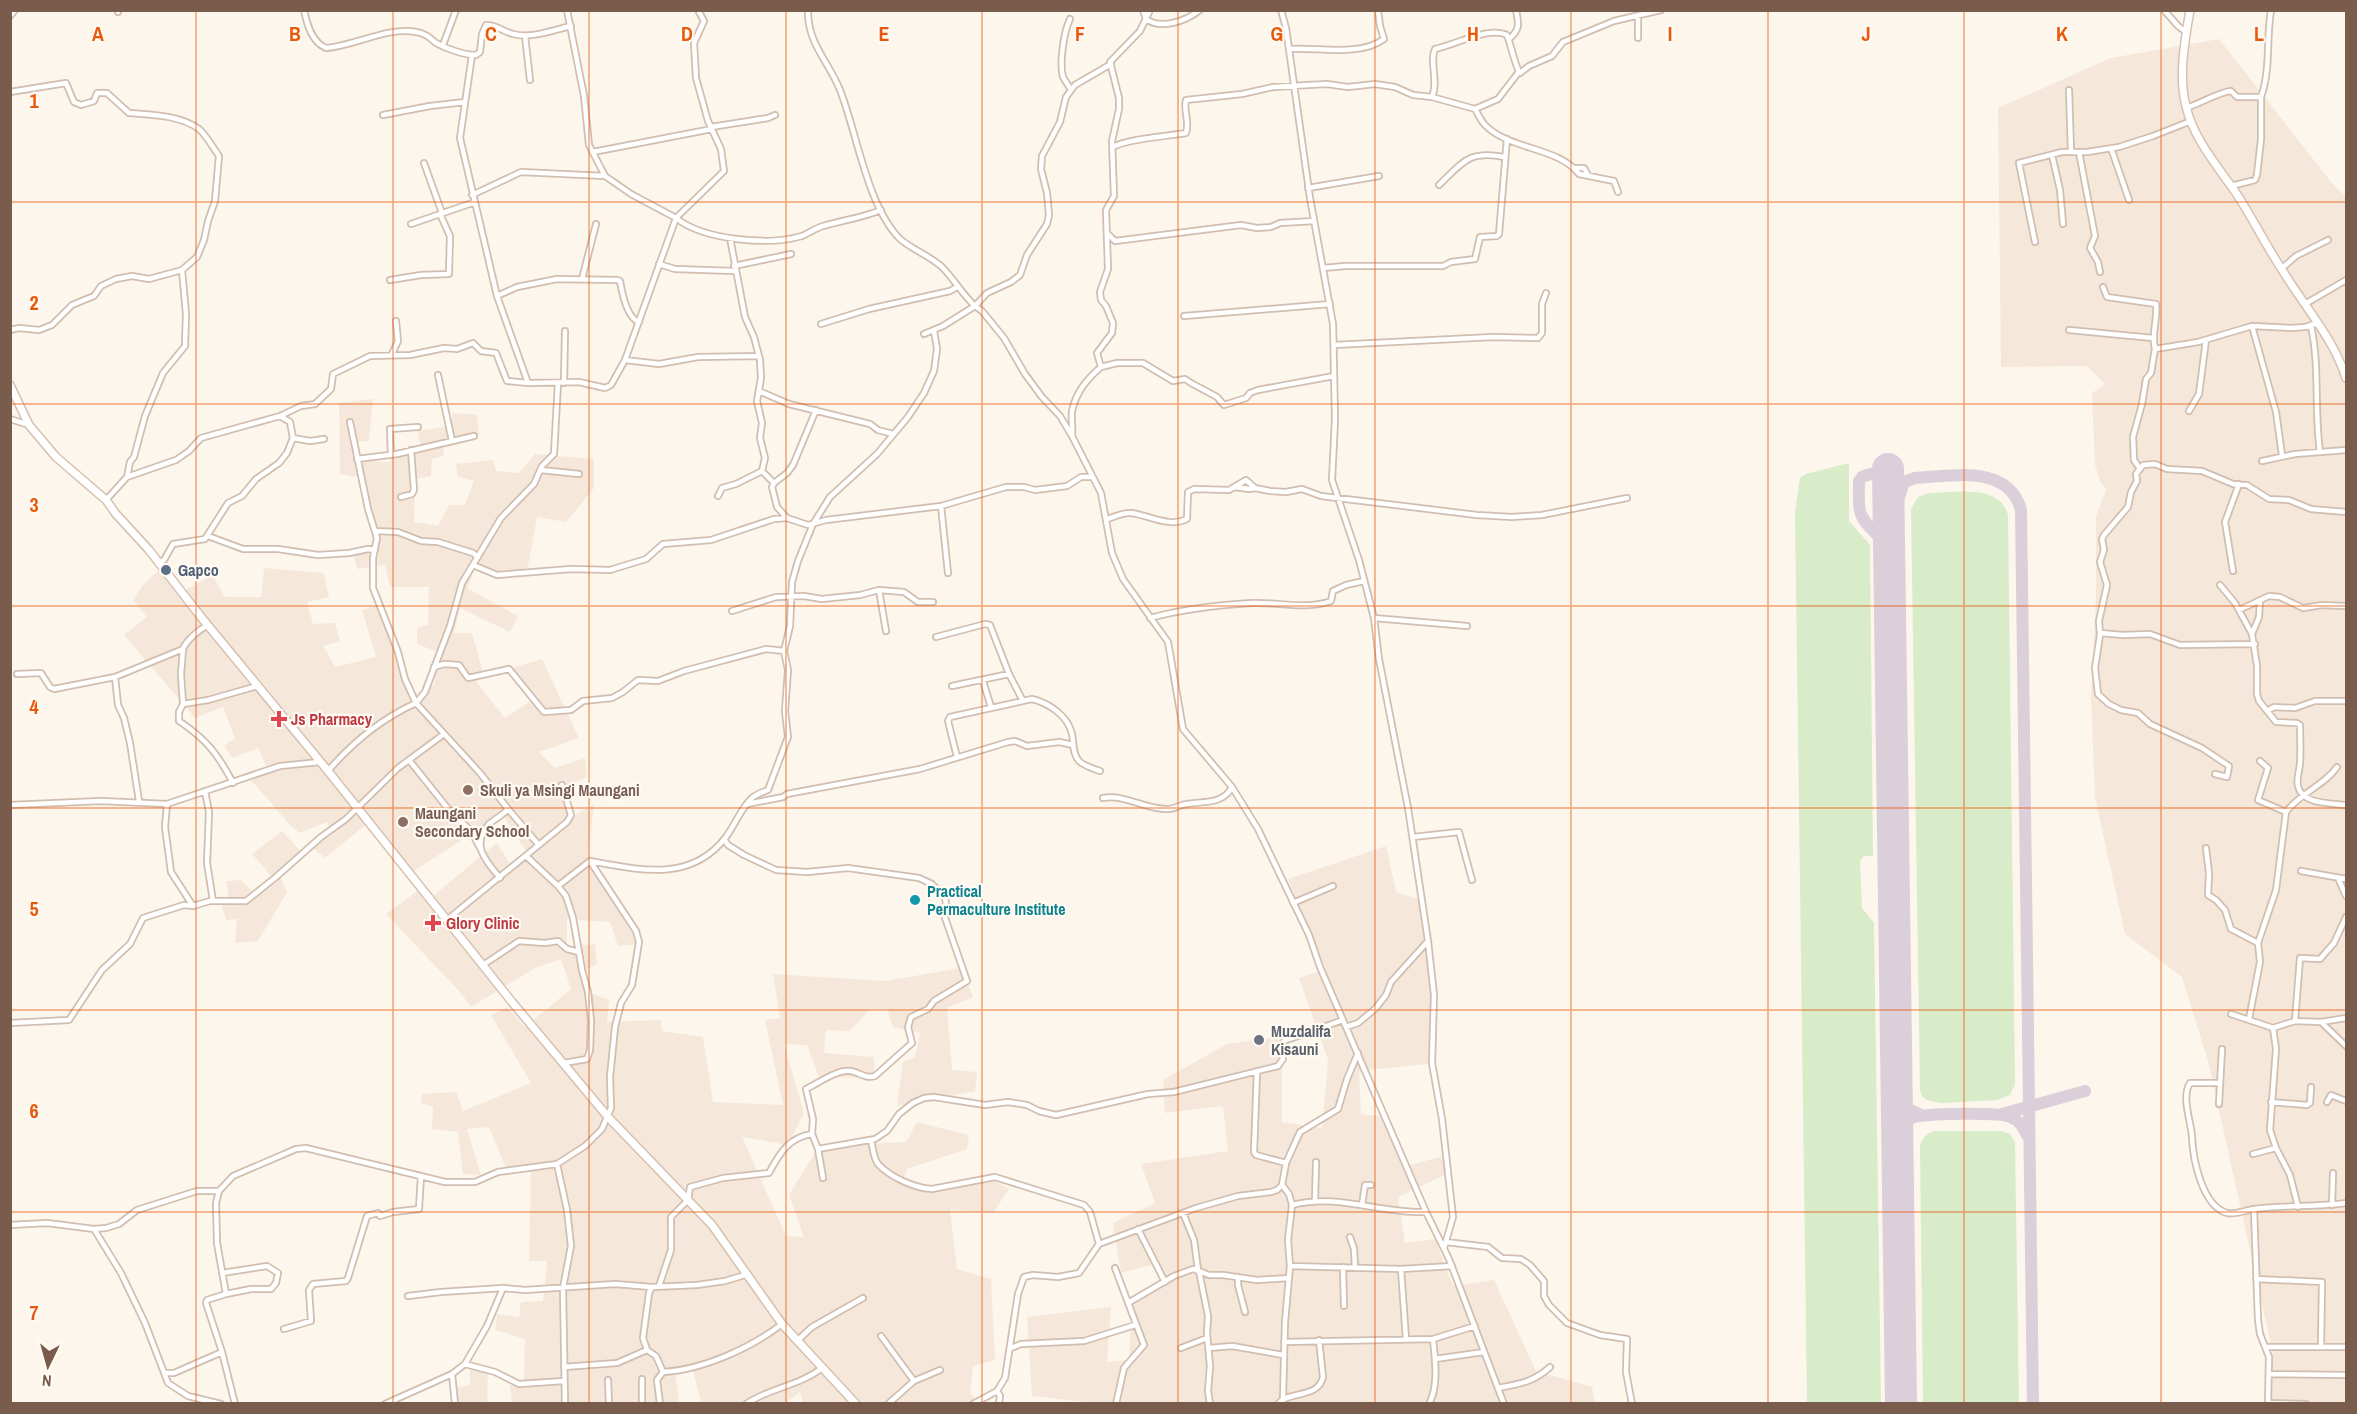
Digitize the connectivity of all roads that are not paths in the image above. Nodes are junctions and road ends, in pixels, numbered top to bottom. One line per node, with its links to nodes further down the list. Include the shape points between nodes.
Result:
1 (15, 10): 17 (street)
2 (304, 10): 26 (street, via 308,27 326,48 403,30 418,32)
3 (456, 10): 26 (street)
4 (567, 10): 21 (street)
5 (698, 10): 44 (street, via 704,21 694,43 696,78)
6 (808, 10): 63 (street, via 811,35 839,87)
7 (1143, 10): 20 (street)
8 (1150, 10): 20 (street)
9 (1200, 10): 20 (street, via 1173,23)
10 (1281, 10): 27 (street)
11 (1378, 10): 27 (street, via 1384,39 1372,47)
12 (1516, 10): 25 (street, via 1519,25)
13 (1661, 10): 18 (street)
14 (2164, 10): 22 (street)
15 (2190, 10): 22 (main road)
16 (2271, 10): 37 (street)
17 (10, 16)
18 (1638, 16): 24 (street); 30 (street, via 1614,21 1563,42 1552,56)
19 (1070, 19): 33 (street, via 1062,64 1063,77)
20 (1146, 19): 29 (street)
21 (571, 26): 23 (street); 48 (street)
22 (2186, 32): 39 (main road)
23 (525, 36): 28 (street, via 486,25 480,52); 31 (street)
24 (1638, 38)
25 (1509, 39): 30 (street); 36 (street, via 1497,32 1435,49)
26 (443, 45): 28 (street)
27 (1288, 48): 32 (street)
28 (472, 55): 38 (street)
29 (1111, 64): 33 (street); 46 (street, via 1119,98)
30 (1518, 73): 40 (street, via 1498,99)
31 (530, 80)
32 (1294, 87): 36 (street, via 1375,84); 46 (street, via 1186,100 1186,133 1119,142); 58 (street)
33 (1071, 90): 90 (street, via 1060,122 1043,151 1047,224 1027,255 1020,275 987,293)
34 (2069, 90): 49 (street)
35 (10, 92): 79 (street, via 66,83 74,102 81,105 94,101 97,93 107,93 129,113 168,118 200,130 219,156 215,201 197,257)
36 (1432, 97): 40 (street)
37 (2261, 97): 39 (street, via 2237,97 2226,91); 57 (street, via 2257,175 2255,180)
38 (465, 102): 41 (street); 60 (street, via 460,138)
39 (2186, 108): 43 (main road)
40 (1475, 109): 45 (street, via 1485,125)
41 (383, 115)
42 (775, 115): 44 (street)
43 (2191, 121): 47 (street); 57 (main road)
44 (712, 128): 48 (street); 65 (street, via 721,149 724,171)
45 (1507, 139): 52 (street); 59 (street, via 1575,168 1584,168 1588,175 1614,181)
46 (1113, 147): 70 (street, via 1115,184 1106,210)
47 (2111, 148): 50 (street); 61 (street)
48 (593, 152): 54 (street)
49 (2071, 152): 50 (street); 51 (street)
50 (2079, 152): 80 (street, via 2095,236 2090,248)
51 (2052, 155): 68 (street); 73 (street, via 2019,163)
52 (1504, 157): 56 (street, via 1476,154); 76 (street, via 1499,234 1480,237 1473,261 1444,266)
53 (424, 163): 64 (street)
54 (605, 176): 60 (street, via 520,172); 65 (street)
55 (1379, 176): 58 (street)
56 (1438, 185)
57 (2231, 186): 77 (main road)
58 (1308, 188): 66 (street)
59 (1618, 192)
60 (472, 195): 62 (street)
61 (2129, 200)
62 (475, 202): 64 (street); 87 (street)
63 (881, 210): 71 (street, via 802,236 767,240); 84 (street, via 893,231 942,267)
64 (441, 213): 67 (street); 82 (street, via 450,234 449,274)
65 (676, 218): 71 (street, via 686,226); 75 (street)
66 (1314, 220): 70 (street, via 1115,241); 76 (street)
67 (411, 224)
68 (2063, 224)
69 (596, 225): 81 (street)
70 (1108, 234): 109 (street, via 1108,269 1100,292 1113,323 1112,333 1097,353)
71 (730, 238): 78 (street)
72 (2328, 240): 77 (street)
73 (2035, 242)
74 (791, 254): 78 (street)
75 (659, 264): 78 (street, via 686,270); 93 (street)
76 (1323, 268): 88 (street)
77 (2281, 268): 89 (main road)
78 (734, 269): 107 (street)
79 (182, 270): 97 (street, via 149,279 116,279 101,286 94,296 72,304 52,325 39,330); 142 (street, via 185,346 163,373 152,397)
80 (2100, 272)
81 (582, 279): 87 (street, via 551,280); 93 (street, via 619,280 633,319)
82 (390, 280)
83 (2346, 280): 89 (street)
84 (957, 287): 90 (street); 94 (street)
85 (2103, 287): 102 (street, via 2107,297 2156,304)
86 (1546, 293): 104 (street, via 1542,333 1538,338)
87 (497, 296): 113 (street)
88 (1330, 304): 91 (street); 104 (street)
89 (2306, 304): 95 (main road)
90 (975, 306): 100 (street); 127 (street, via 1004,338 1025,374)
91 (1184, 316)
92 (396, 321): 106 (street, via 398,341)
93 (639, 321): 108 (street)
94 (820, 324)
95 (2315, 324): 96 (street, via 2291,328); 112 (main road, via 2338,355); 133 (street)
96 (2252, 326): 103 (street); 135 (street, via 2276,412)
97 (10, 330)
98 (2069, 330): 102 (street)
99 (565, 331): 115 (street)
100 (934, 331): 101 (street); 125 (street, via 934,371 924,393)
101 (924, 334)
102 (2153, 338): 105 (street)
103 (2206, 340): 105 (street); 119 (street, via 2199,394)
104 (1334, 345): 111 (street)
105 (2155, 349): 138 (street, via 2133,436 2134,460)
106 (392, 354): 113 (street, via 457,349 474,343 481,351 496,352 507,381); 120 (street, via 370,356 345,366 333,374 331,389 315,404)
107 (759, 356): 108 (street, via 698,357 659,364); 117 (street)
108 (625, 360): 115 (street, via 611,385 605,388)
109 (1101, 367): 111 (street, via 1143,363 1173,381 1191,382 1224,405 1258,390); 127 (street, via 1082,384 1072,411)
110 (438, 375): 130 (street)
111 (1334, 376): 150 (street, via 1332,480)
112 (2346, 378)
113 (528, 383): 114 (street)
114 (558, 383): 115 (street); 139 (street, via 554,454)
115 (564, 383)
116 (10, 385): 123 (main road)
117 (759, 391): 118 (street); 140 (street, via 760,438 765,458)
118 (816, 410): 125 (street); 144 (street, via 793,465)
119 (2189, 411)
120 (279, 416): 128 (street, via 290,422); 142 (street, via 201,438 176,460)
121 (10, 419): 123 (street)
122 (350, 422): 136 (street)
123 (29, 425): 152 (main road, via 56,457)
124 (418, 427): 134 (street, via 390,429)
125 (893, 434): 157 (street, via 830,497)
126 (474, 436): 130 (street)
127 (1072, 436): 143 (street)
128 (293, 438): 129 (street); 159 (street, via 279,463 256,479 243,496 228,503)
129 (324, 438)
130 (452, 441): 131 (street)
131 (411, 450): 134 (street); 149 (street, via 414,490)
132 (2346, 450): 133 (street)
133 (2320, 452): 135 (street)
134 (391, 455): 136 (street)
135 (2282, 455): 137 (street)
136 (357, 459): 158 (street)
137 (2262, 461)
138 (2140, 469): 145 (street, via 2155,464 2167,469 2202,471); 180 (street, via 2128,507 2102,539 2100,562 2107,585)
139 (541, 470): 141 (street); 161 (street, via 534,484 501,518)
140 (762, 471): 144 (street); 148 (street, via 722,488)
141 (579, 474)
142 (127, 477): 152 (street)
143 (1092, 477): 153 (street, via 1081,477 1067,486 1035,490 1006,487); 156 (street, via 1101,493)
144 (774, 483): 155 (street, via 777,507)
145 (2239, 484): 154 (street, via 2269,499); 164 (street, via 2225,522)
146 (1234, 487): 147 (street); 147 (street, via 1246,480); 156 (street, via 1188,492 1187,519 1181,522 1128,513)
147 (1255, 488): 150 (street, via 1286,492 1302,489)
148 (718, 496)
149 (401, 497)
150 (1338, 498): 151 (street, via 1512,517); 166 (street)
151 (1627, 498)
152 (106, 500): 162 (main road)
153 (941, 506): 157 (street); 165 (street)
154 (2346, 512)
155 (787, 518): 157 (street, via 803,525); 163 (street, via 711,540 663,544 646,559 610,570 497,575)
156 (1107, 519): 175 (street, via 1112,553 1123,579)
157 (813, 524): 169 (street, via 798,561)
158 (375, 531): 160 (street); 161 (street, via 438,542)
159 (208, 536): 160 (street, via 243,549 318,555); 162 (street, via 173,544)
160 (375, 550): 195 (street, via 373,588)
161 (478, 557): 163 (street)
162 (160, 563): 177 (main road)
163 (473, 565): 186 (street, via 459,589 455,613)
164 (2233, 571)
165 (948, 573)
166 (1364, 581): 175 (street, via 1333,591 1331,601 1325,603 1254,603 1176,611); 176 (street)
167 (2220, 585): 173 (street)
168 (879, 590): 169 (street, via 822,599); 171 (street, via 904,592 918,602); 179 (street)
169 (792, 595): 174 (street); 185 (street)
170 (2260, 600): 172 (street, via 2273,596 2298,607); 173 (street); 181 (street)
171 (933, 602)
172 (2346, 606)
173 (2239, 610): 181 (street)
174 (732, 611)
175 (1150, 618): 211 (street, via 1168,642 1184,729)
176 (1374, 618): 178 (street); 223 (street)
177 (208, 626): 184 (street, via 200,628); 191 (main road)
178 (1467, 626)
179 (886, 631)
180 (2100, 633): 183 (street, via 2150,634 2180,645); 208 (street, via 2095,668 2098,694 2109,704 2138,713 2150,724 2202,748 2229,766 2227,777)
181 (2252, 634): 183 (street)
182 (936, 637): 188 (street, via 988,624)
183 (2255, 644): 198 (street, via 2257,694)
184 (183, 649): 189 (street); 196 (street)
185 (784, 651): 186 (street, via 766,649 658,681 638,680 612,698 583,701 571,711 550,713 544,712 509,669 468,678 459,665); 217 (street, via 788,670 787,745 768,789)
186 (434, 667): 195 (street, via 425,692)
187 (17, 674): 189 (street, via 41,673 54,689)
188 (1009, 674): 190 (street); 193 (street)
189 (115, 677): 215 (street)
190 (983, 681): 192 (street); 197 (street)
191 (257, 686): 196 (street); 204 (main road)
192 (952, 686)
193 (1023, 701): 197 (street); 200 (street, via 1045,702 1053,708 1071,730)
194 (2346, 701): 198 (street, via 2315,701 2295,708 2274,706)
195 (416, 703): 199 (street); 206 (street, via 365,735)
196 (183, 704): 209 (street, via 178,712 179,721 198,733 218,756)
197 (991, 707): 201 (street, via 950,717)
198 (2267, 711): 213 (street, via 2276,722 2300,725 2297,779)
199 (444, 734): 202 (street); 221 (street)
200 (1073, 745): 201 (street, via 1059,742 1027,746 1015,741); 207 (street, via 1080,762)
201 (957, 757): 217 (street, via 920,769)
202 (409, 760): 220 (street); 226 (street, via 471,831)
203 (2260, 761): 222 (street, via 2268,768 2258,800)
204 (320, 762): 206 (main road); 209 (street, via 280,766)
205 (2337, 767): 213 (street)
206 (328, 771): 220 (main road)
207 (1100, 771)
208 (2215, 774)
209 (232, 783): 212 (street)
210 (562, 785): 225 (street, via 571,815)
211 (1232, 787): 214 (street, via 1224,797 1210,802 1167,809 1113,796); 239 (street, via 1258,829)
212 (205, 791): 216 (street); 238 (street, via 209,812 207,863)
213 (2302, 795): 219 (street, via 2323,803); 222 (street)
214 (1103, 798)
215 (139, 801): 216 (street); 218 (street)
216 (167, 804): 240 (street, via 165,827 171,872)
217 (747, 804): 224 (street)
218 (10, 805)
219 (2346, 805)
220 (357, 809): 238 (street, via 246,901); 242 (main road)
221 (508, 809): 225 (street); 226 (street, via 488,825)
222 (2286, 812): 244 (street, via 2276,890)
223 (1413, 837): 234 (street, via 1459,832); 243 (street)
224 (724, 839): 229 (street, via 708,857 693,865 665,870); 268 (street, via 744,855 776,870 848,868 919,878 945,897 943,912 967,981 911,1017 908,1028 912,1043 875,1076 868,1078 849,1071 806,1089)
225 (538, 844): 228 (street)
226 (480, 848): 231 (street)
227 (2206, 848): 244 (street, via 2208,895 2225,910 2231,929)
228 (526, 856): 231 (street); 235 (street)
229 (590, 861): 235 (street); 267 (street, via 636,931 639,942 632,985 621,1003 615,1027 610,1077 612,1108)
230 (2301, 871): 232 (street)
231 (500, 878): 242 (street)
232 (2338, 878): 233 (street); 237 (street)
233 (2346, 879)
234 (1472, 880)
235 (558, 886): 245 (street, via 573,918)
236 (1333, 886): 239 (street)
237 (2346, 896)
238 (213, 902): 240 (street)
239 (1293, 903): 250 (street)
240 (193, 906): 253 (street, via 171,908 143,918 130,944 102,970 69,1020)
241 (2346, 917): 251 (street, via 2334,943 2320,959 2300,958)
242 (448, 920): 246 (main road)
243 (1428, 941): 254 (street, via 1391,982 1375,1009); 297 (street, via 1434,995 1432,1063 1452,1210)
244 (2258, 943): 249 (street, via 2260,962)
245 (579, 952): 246 (street, via 567,949 558,940 525,940); 259 (street, via 591,1013 590,1050 587,1059)
246 (483, 965): 259 (main road)
247 (2231, 1014): 249 (street)
248 (2346, 1018): 252 (street)
249 (2248, 1019): 255 (street)
250 (1343, 1020): 254 (street); 260 (street, via 1284,1041 1281,1064)
251 (2295, 1021): 252 (street); 255 (street)
252 (2321, 1022): 256 (street)
253 (10, 1023)
254 (1346, 1027): 258 (street)
255 (2273, 1028): 264 (street, via 2276,1049)
256 (2346, 1046)
257 (2222, 1049): 261 (street)
258 (1358, 1053): 274 (street, via 1338,1109 1300,1132); 290 (street)
259 (564, 1063): 267 (main road)
260 (1257, 1071): 269 (street, via 1056,1115 1008,1102 986,1105 924,1098); 274 (street, via 1254,1152)
261 (2219, 1083): 266 (street); 289 (street, via 2190,1083 2187,1088 2196,1171 2210,1197 2226,1212)
262 (2311, 1087): 264 (street, via 2307,1105)
263 (2346, 1101): 265 (street, via 2331,1095)
264 (2271, 1102): 270 (street, via 2270,1130)
265 (2327, 1102)
266 (2219, 1104)
267 (608, 1117): 275 (street, via 585,1146); 282 (main road)
268 (812, 1134): 271 (street); 282 (street, via 784,1147 769,1173 723,1178 690,1187)
269 (871, 1140): 271 (street); 296 (street, via 878,1163 921,1188 995,1178 1084,1205 1090,1212)
270 (2276, 1148): 272 (street); 288 (street, via 2290,1175)
271 (818, 1149): 278 (street)
272 (2253, 1154)
273 (1316, 1162): 283 (street)
274 (1286, 1163): 279 (street)
275 (557, 1164): 277 (street, via 498,1172 475,1182 445,1182); 314 (street, via 571,1246)
276 (2333, 1173): 286 (street)
277 (421, 1176): 281 (street, via 306,1148 233,1176); 324 (street, via 419,1209 367,1216 346,1281 313,1284 309,1290 311,1321)
278 (822, 1179)
279 (1282, 1185): 285 (street); 291 (street, via 1271,1192 1238,1196)
280 (1371, 1185): 287 (street, via 1364,1187)
281 (219, 1191): 293 (street, via 197,1191 137,1210 119,1224); 305 (street, via 217,1244)
282 (685, 1197): 306 (main road, via 712,1225); 311 (street, via 670,1217 671,1250)
283 (1315, 1201): 285 (street); 287 (street)
284 (2346, 1203): 286 (street)
285 (1292, 1204): 298 (street)
286 (2332, 1204): 288 (street)
287 (1362, 1205): 290 (street, via 1401,1213)
288 (2298, 1207): 289 (street)
289 (2254, 1209): 309 (street)
290 (1426, 1212): 297 (street)
291 (1183, 1213): 294 (street); 304 (street, via 1194,1240)
292 (10, 1225): 293 (street, via 47,1223)
293 (94, 1229): 349 (street, via 121,1273)
294 (1138, 1229): 296 (street); 310 (street)
295 (1350, 1237): 302 (street)
296 (1099, 1244): 335 (street, via 1079,1273 1024,1277)
297 (1445, 1245): 299 (street); 379 (street, via 1488,1247 1502,1258 1521,1258 1544,1281 1544,1296 1549,1305 1568,1323 1600,1335 1628,1339 1626,1372)
298 (1290, 1266): 300 (street); 308 (street)
299 (1452, 1266): 303 (street); 323 (street)
300 (1343, 1267): 302 (street); 319 (street)
301 (1114, 1268): 318 (street)
302 (1355, 1268): 303 (street)
303 (1401, 1269): 327 (street)
304 (1199, 1271): 307 (street); 310 (street, via 1193,1269); 326 (street, via 1208,1316)
305 (222, 1273): 315 (street); 315 (street, via 267,1266 278,1273 271,1289)
306 (748, 1274): 311 (street, via 696,1285); 321 (main road)
307 (1238, 1277): 308 (street); 320 (street)
308 (1289, 1278): 331 (street)
309 (2256, 1279): 332 (street, via 2260,1334); 333 (street, via 2322,1282)
310 (1165, 1282): 318 (street)
311 (659, 1286): 312 (street)
312 (652, 1287): 314 (street, via 615,1284); 338 (street, via 643,1338)
313 (503, 1288): 314 (street); 316 (street); 343 (street)
314 (563, 1288): 344 (street)
315 (226, 1294): 339 (street, via 206,1303)
316 (408, 1296)
317 (863, 1298): 330 (street, via 812,1327)
318 (1128, 1303): 322 (street)
319 (1344, 1306)
320 (1245, 1312)
321 (782, 1324): 330 (main road); 348 (street, via 765,1337 710,1362)
322 (1135, 1325): 335 (street, via 1084,1341 1021,1344); 374 (street, via 1144,1347 1124,1368)
323 (1474, 1326): 328 (street); 340 (street)
324 (284, 1329)
325 (881, 1336): 356 (street)
326 (1207, 1338): 336 (street); 337 (street)
327 (1406, 1339): 328 (street); 329 (street)
328 (1432, 1339): 342 (street)
329 (1319, 1340): 331 (street); 359 (street, via 1322,1383 1304,1394)
330 (797, 1341): 346 (main road)
331 (1284, 1342): 341 (street)
332 (2267, 1347): 333 (street); 351 (street)
333 (2321, 1347): 334 (street)
334 (2346, 1347)
335 (1011, 1348): 358 (street, via 1005,1378)
336 (1181, 1348)
337 (1209, 1348): 341 (street, via 1232,1346); 375 (street)
338 (647, 1350): 344 (street, via 617,1363); 348 (street, via 656,1356)
339 (222, 1352): 349 (street); 362 (street)
340 (1484, 1352): 342 (street); 357 (street)
341 (1283, 1355): 359 (street)
342 (1435, 1359): 377 (street, via 1434,1393)
343 (465, 1364): 350 (street); 355 (street, via 519,1384)
344 (564, 1367): 355 (street)
345 (1550, 1367): 357 (street, via 1530,1381)
346 (822, 1368): 369 (street); 370 (main road)
347 (940, 1370): 356 (street)
348 (663, 1372): 368 (street, via 657,1380)
349 (166, 1373): 361 (street, via 168,1383 188,1396)
350 (452, 1374): 363 (street); 364 (street)
351 (2270, 1374): 352 (street); 360 (street)
352 (2346, 1375)
353 (642, 1379): 367 (street)
354 (608, 1380): 366 (street)
355 (564, 1381): 365 (street)
356 (914, 1382): 371 (street)
357 (1498, 1388): 378 (street)
358 (997, 1391): 372 (street); 373 (street)
359 (1283, 1398): 376 (street)
360 (2268, 1403): 380 (street)
361 (221, 1404)
362 (235, 1404)
363 (385, 1404)
364 (455, 1404)
365 (564, 1404)
366 (609, 1404)
367 (642, 1404)
368 (660, 1404)
369 (746, 1404)
370 (856, 1404)
371 (888, 1404)
372 (972, 1404)
373 (999, 1404)
374 (1116, 1404)
375 (1210, 1404)
376 (1278, 1404)
377 (1429, 1404)
378 (1504, 1404)
379 (1632, 1404)
380 (2306, 1404)

